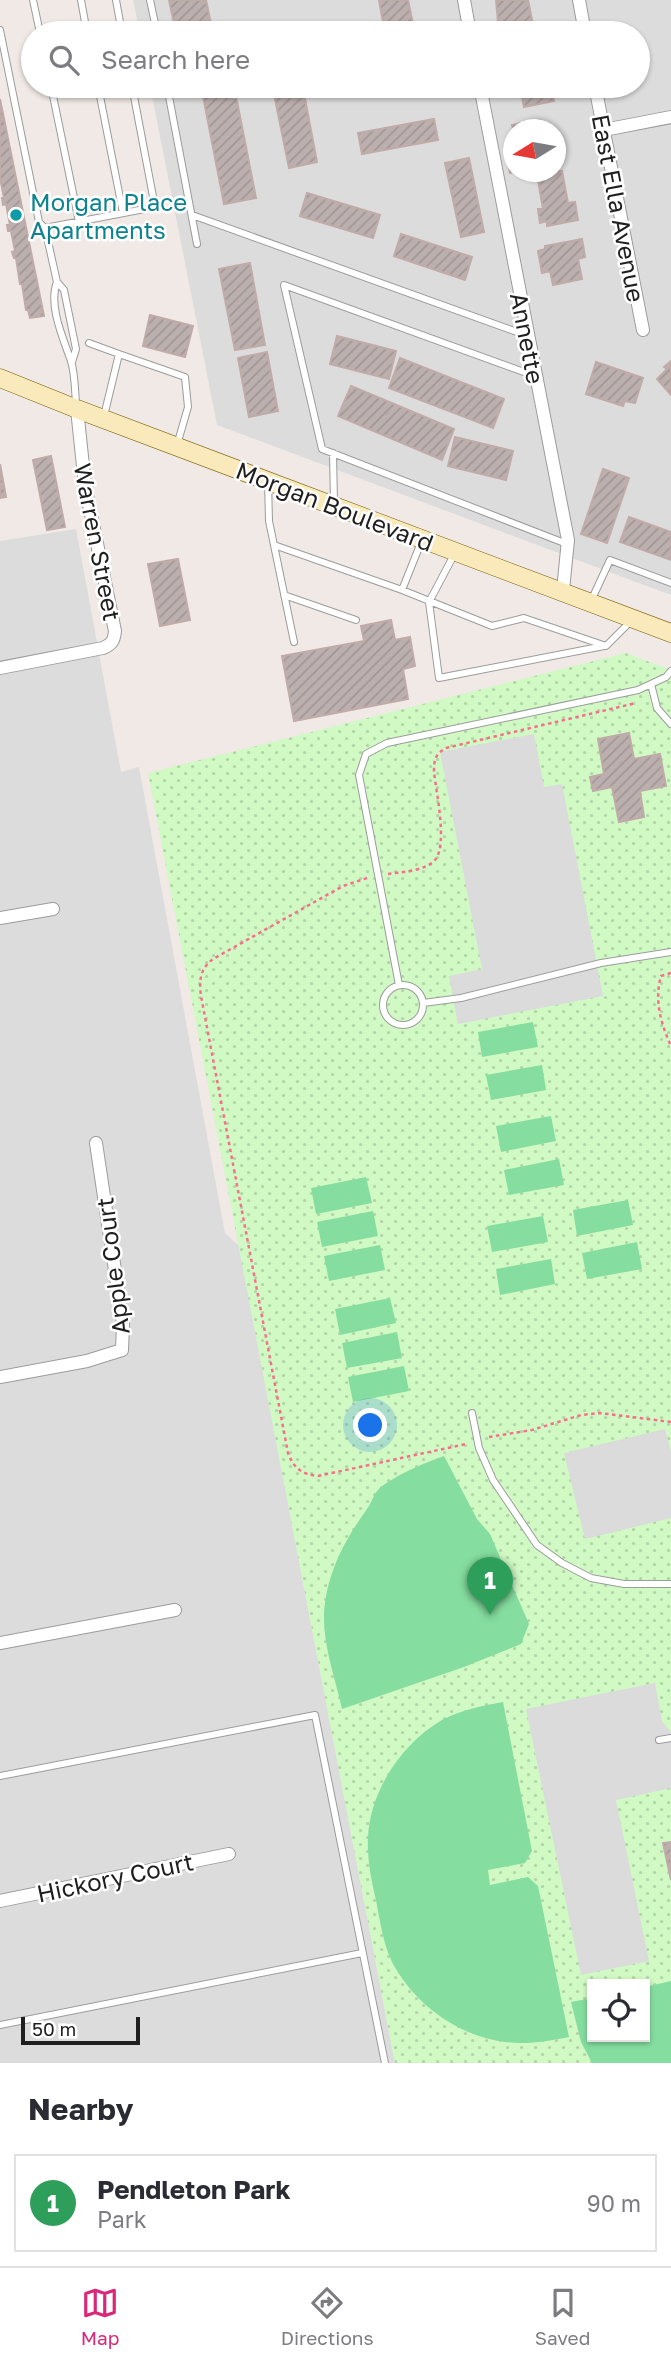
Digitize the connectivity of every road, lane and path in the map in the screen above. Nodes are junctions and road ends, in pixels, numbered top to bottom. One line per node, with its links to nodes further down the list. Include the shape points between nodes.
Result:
1 (33, 0): 7 (lane)
2 (81, 0): 8 (lane)
3 (116, 0): 9 (lane)
4 (150, 0): 10 (lane)
5 (464, 0): 11 (street)
6 (579, 0): 12 (street)
7 (37, 21)
8 (85, 21)
9 (120, 21)
10 (154, 21)
11 (468, 21)
12 (583, 21)
13 (0, 30): 25 (lane, via 39,222)
14 (53, 98): 24 (lane)
15 (100, 98): 22 (lane)
16 (134, 98): 22 (lane, via 155,207)
17 (169, 98): 23 (lane)
18 (482, 98): 29 (street, Annette)
19 (597, 98): 21 (street, East Ella Avenue)
20 (671, 117): 21 (street)
21 (604, 130): 28 (street, East Ella Avenue)
22 (123, 213): 24 (lane)
23 (192, 215): 26 (lane); 29 (lane)
24 (79, 222): 25 (lane)
25 (45, 228): 27 (lane)
26 (197, 244)
27 (57, 282): 32 (lane, via 53,292); 32 (lane, via 64,290 76,349)
28 (643, 330)
29 (528, 336): 33 (street, Annette)
30 (89, 343): 31 (lane)
31 (119, 354): 36 (lane); 37 (lane, via 185,377 188,407)
32 (72, 362): 35 (lane)
33 (536, 376): 38 (lane, via 284,285 322,449); 42 (street, Annette)
34 (0, 378): 35 (main road, Morgan Boulevard)
35 (77, 410): 36 (main road, Morgan Boulevard); 56 (street, Warren Street, via 85,485 115,639 103,648)
36 (103, 419): 37 (main road, Morgan Boulevard)
37 (176, 446): 39 (main road, Morgan Boulevard)
38 (333, 453): 40 (lane); 42 (lane)
39 (268, 481): 40 (main road, Morgan Boulevard); 43 (lane)
40 (334, 505): 41 (main road, Morgan Boulevard)
41 (423, 538): 44 (main road, Morgan Boulevard); 46 (lane)
42 (567, 544): 47 (street, Annette)
43 (274, 545): 46 (lane); 48 (lane)
44 (456, 551): 47 (main road, Morgan Boulevard); 50 (lane)
45 (671, 583): 49 (lane, via 610,560)
46 (402, 590): 50 (lane)
47 (563, 590): 49 (main road, Morgan Boulevard)
48 (285, 595): 52 (lane); 54 (lane)
49 (591, 601): 51 (main road, Morgan Boulevard)
50 (429, 602): 55 (lane, via 492,626 524,618); 55 (lane, via 439,678)
51 (634, 618): 53 (main road, Morgan Boulevard); 55 (lane)
52 (356, 620)
53 (671, 633)
54 (294, 642)
55 (606, 646)
56 (0, 668)
57 (671, 671): 58 (lane)
58 (651, 684): 59 (lane); 61 (lane, via 387,743 366,754 359,775)
59 (655, 698): 60 (lane, via 657,708); 61 (path, via 437,753 434,772 441,836 435,860 423,867)
60 (671, 724)
61 (379, 875): 66 (lane); 73 (path, via 343,886 213,959 201,973 201,996 293,1466 318,1476)
62 (53, 909): 63 (street)
63 (0, 918)
64 (671, 952): 67 (lane)
65 (671, 973): 68 (path, via 661,976 658,991 659,1012)
66 (399, 985): 67 (lane, via 412,987); 67 (lane, via 384,996 383,1010 390,1021 409,1024 420,1016)
67 (423, 1003)
68 (671, 1046)
69 (96, 1143): 70 (street, Apple Court, via 123,1324 122,1350)
70 (0, 1377)
71 (472, 1413): 73 (lane)
72 (671, 1422): 73 (path, via 600,1413)
73 (477, 1440): 74 (lane, via 493,1480 537,1545 591,1578 624,1584)
74 (671, 1584)
75 (175, 1610): 76 (street)
76 (0, 1643)
77 (671, 1738): 78 (lane)
78 (659, 1740)
79 (0, 1776): 82 (lane, via 315,1715)
80 (229, 1854): 81 (street, Hickory Court)
81 (0, 1901)
82 (362, 1953): 83 (lane); 84 (lane)
83 (0, 2025)
84 (385, 2063)

